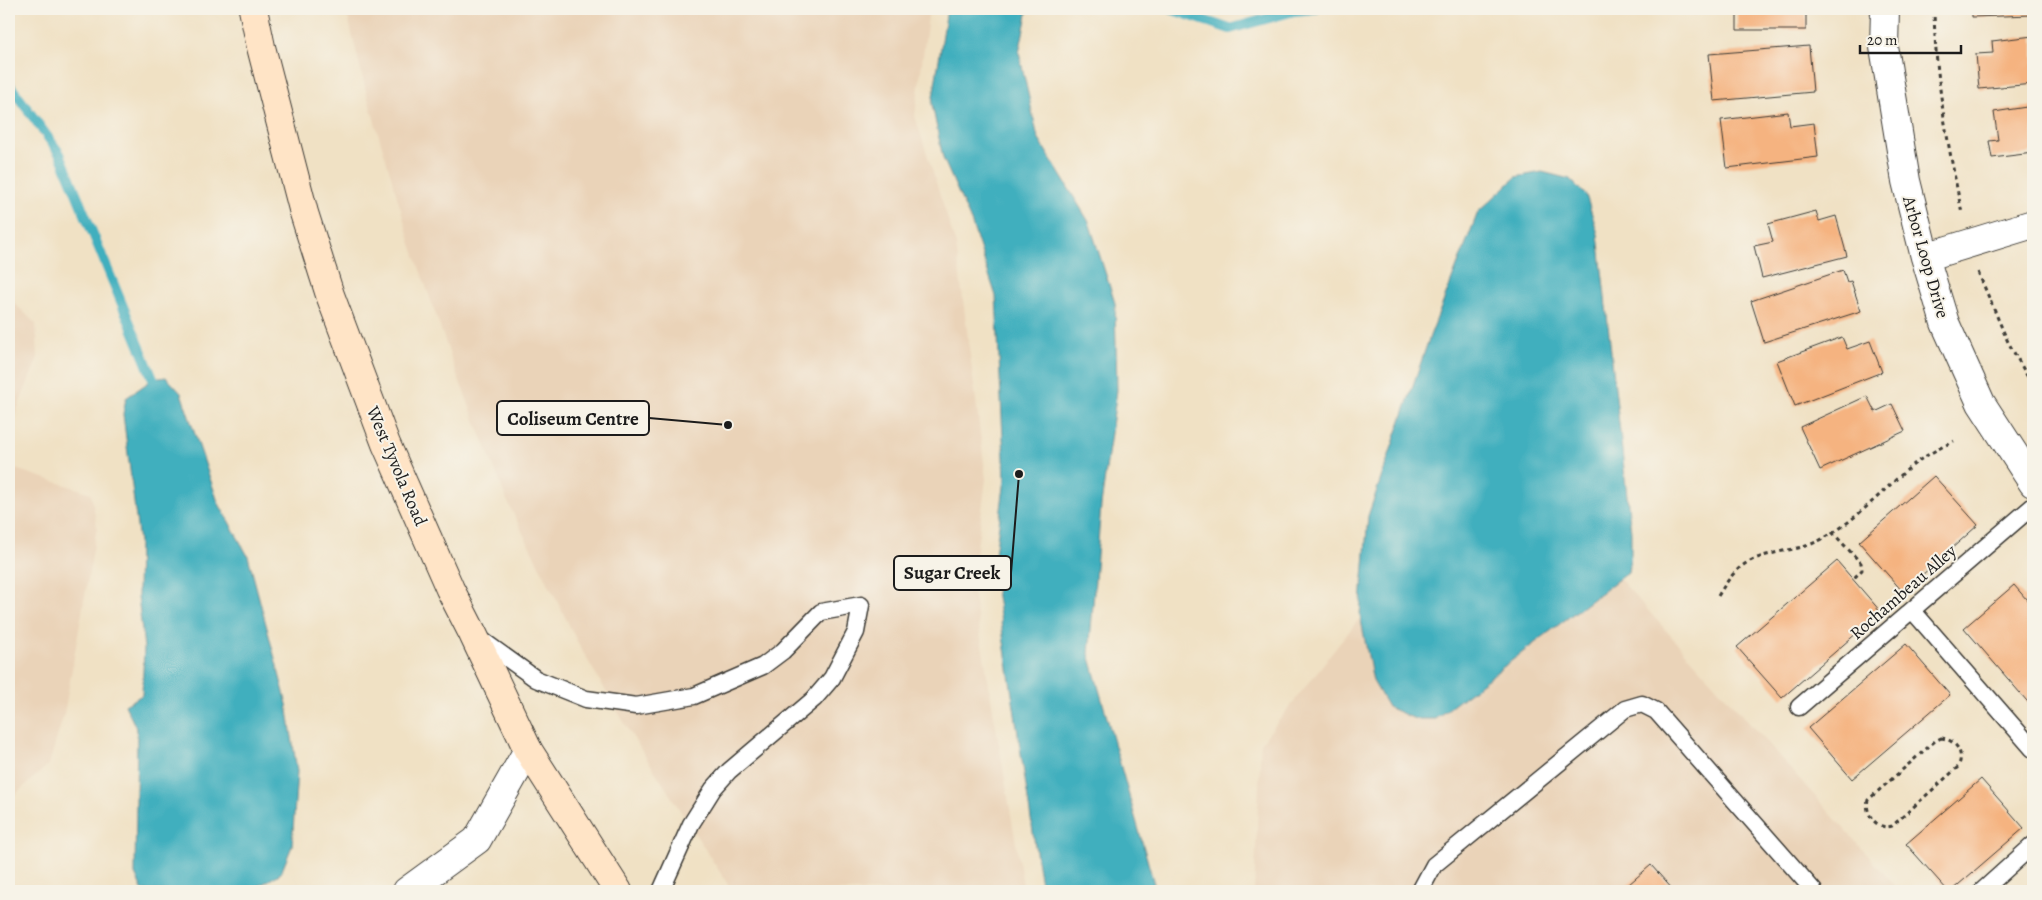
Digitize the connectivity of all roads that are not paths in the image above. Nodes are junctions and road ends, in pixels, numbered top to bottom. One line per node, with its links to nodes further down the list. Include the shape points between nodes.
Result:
1 (253, 9): 8 (main road, West Tyvola Road, via 304,213 330,296 386,444)
2 (1885, 9): 4 (street, Arbor Loop Drive, via 1885,57 1906,181)
3 (2033, 224): 4 (street)
4 (1924, 257): 5 (street, Arbor Loop Drive, via 1944,323 1981,403)
5 (2033, 483)
6 (2033, 506): 7 (lane, Rochambeau Alley)
7 (1912, 610): 9 (lane, Rochambeau Alley); 10 (lane)
8 (473, 634): 11 (main road, West Tyvola Road); 15 (lane, via 536,679 586,699 636,706 694,696 763,666 822,612 860,605 856,632 832,678 814,699 729,771 713,790 691,824)
9 (1799, 707)
10 (2033, 749)
11 (528, 750): 13 (street, via 478,840); 14 (main road, West Tyvola Road)
12 (2033, 845): 18 (lane)
13 (407, 891)
14 (618, 891)
15 (661, 891)
16 (1420, 891): 17 (lane, via 1434,865 1625,709 1642,704 1656,711)
17 (1814, 891)
18 (1982, 891)

